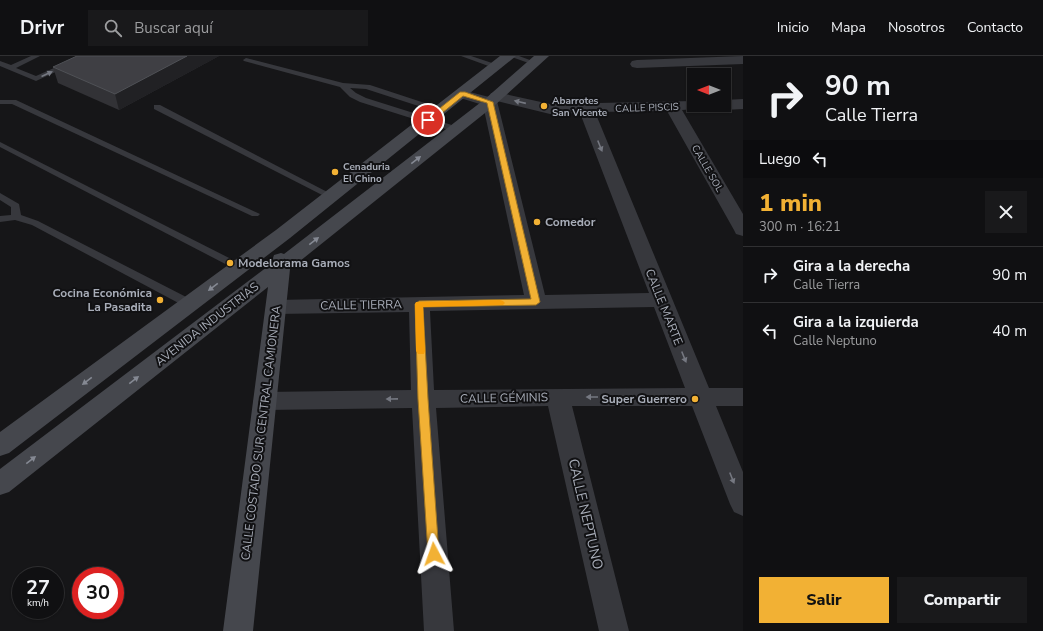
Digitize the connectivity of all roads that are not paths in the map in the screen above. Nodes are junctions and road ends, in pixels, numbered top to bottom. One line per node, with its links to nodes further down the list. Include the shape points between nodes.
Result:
1 (37, 56): 11 (lane)
2 (87, 56): 11 (lane, one-way to 2, via 36,79)
3 (464, 56): 4 (lane)
4 (506, 59): 5 (lane); 13 (main road)
5 (538, 59): 14 (main road, AVENIDA INDUSTRIAS)
6 (695, 59): 8 (street); 10 (street)
7 (246, 60): 12 (lane)
8 (743, 60)
9 (0, 63): 11 (lane)
10 (637, 64)
11 (12, 67)
12 (343, 85): 22 (lane, via 367,87); 22 (lane, via 363,100)
13 (462, 94): 14 (street); 22 (main road)
14 (493, 99): 21 (street, CALLE PISCIS, one-way to 14, via 550,109); 23 (main road, AVENIDA INDUSTRIAS); 37 (street)
15 (0, 102): 28 (lane, via 13,102)
16 (731, 104): 17 (street)
17 (743, 104)
18 (672, 106): 19 (street, CALLE PISCIS); 21 (street, CALLE PISCIS); 32 (street, CALLE SOL)
19 (687, 106)
20 (156, 107): 26 (lane)
21 (586, 109): 36 (street, CALLE MARTE, one-way to 36)
22 (434, 116): 23 (lane); 26 (main road)
23 (455, 129): 31 (main road, AVENIDA INDUSTRIAS, one-way to 23)
24 (0, 144): 34 (lane)
25 (0, 196): 29 (lane, via 16,206)
26 (331, 196): 27 (main road)
27 (313, 210): 31 (main road); 33 (main road)
28 (255, 214)
29 (16, 218): 30 (lane); 38 (lane, via 35,223)
30 (0, 219)
31 (336, 223): 35 (main road, AVENIDA INDUSTRIAS, one-way to 31)
32 (743, 230)
33 (283, 234): 34 (main road); 35 (main road, CALLE COSTADO SUR CENTRAL CAMIONERA)
34 (239, 267): 38 (main road, one-way to 38)
35 (280, 267): 40 (main road, CALLE COSTADO SUR CENTRAL CAMIONERA); 47 (main road, AVENIDA INDUSTRIAS, one-way to 35)
36 (661, 300): 37 (street, CALLE TIERRA); 42 (street, CALLE MARTE, one-way to 42)
37 (536, 302): 39 (street, CALLE TIERRA)
38 (190, 304): 46 (main road, one-way to 46)
39 (419, 304): 40 (street, CALLE TIERRA); 44 (street)
40 (276, 307): 45 (main road, CALLE COSTADO SUR CENTRAL CAMIONERA)
41 (558, 396): 42 (street, CALLE GÉMINIS, one-way to 41); 44 (street, CALLE GÉMINIS); 51 (street, CALLE NEPTUNO)
42 (700, 397): 43 (street, CALLE GÉMINIS); 48 (street, CALLE MARTE, one-way to 48)
43 (743, 397)
44 (423, 399): 45 (street, CALLE GÉMINIS, one-way to 45); 50 (street)
45 (265, 401): 49 (main road, CALLE COSTADO SUR CENTRAL CAMIONERA)
46 (0, 446)
47 (0, 484)
48 (743, 504)
49 (238, 631)
50 (439, 631)
51 (614, 631)

